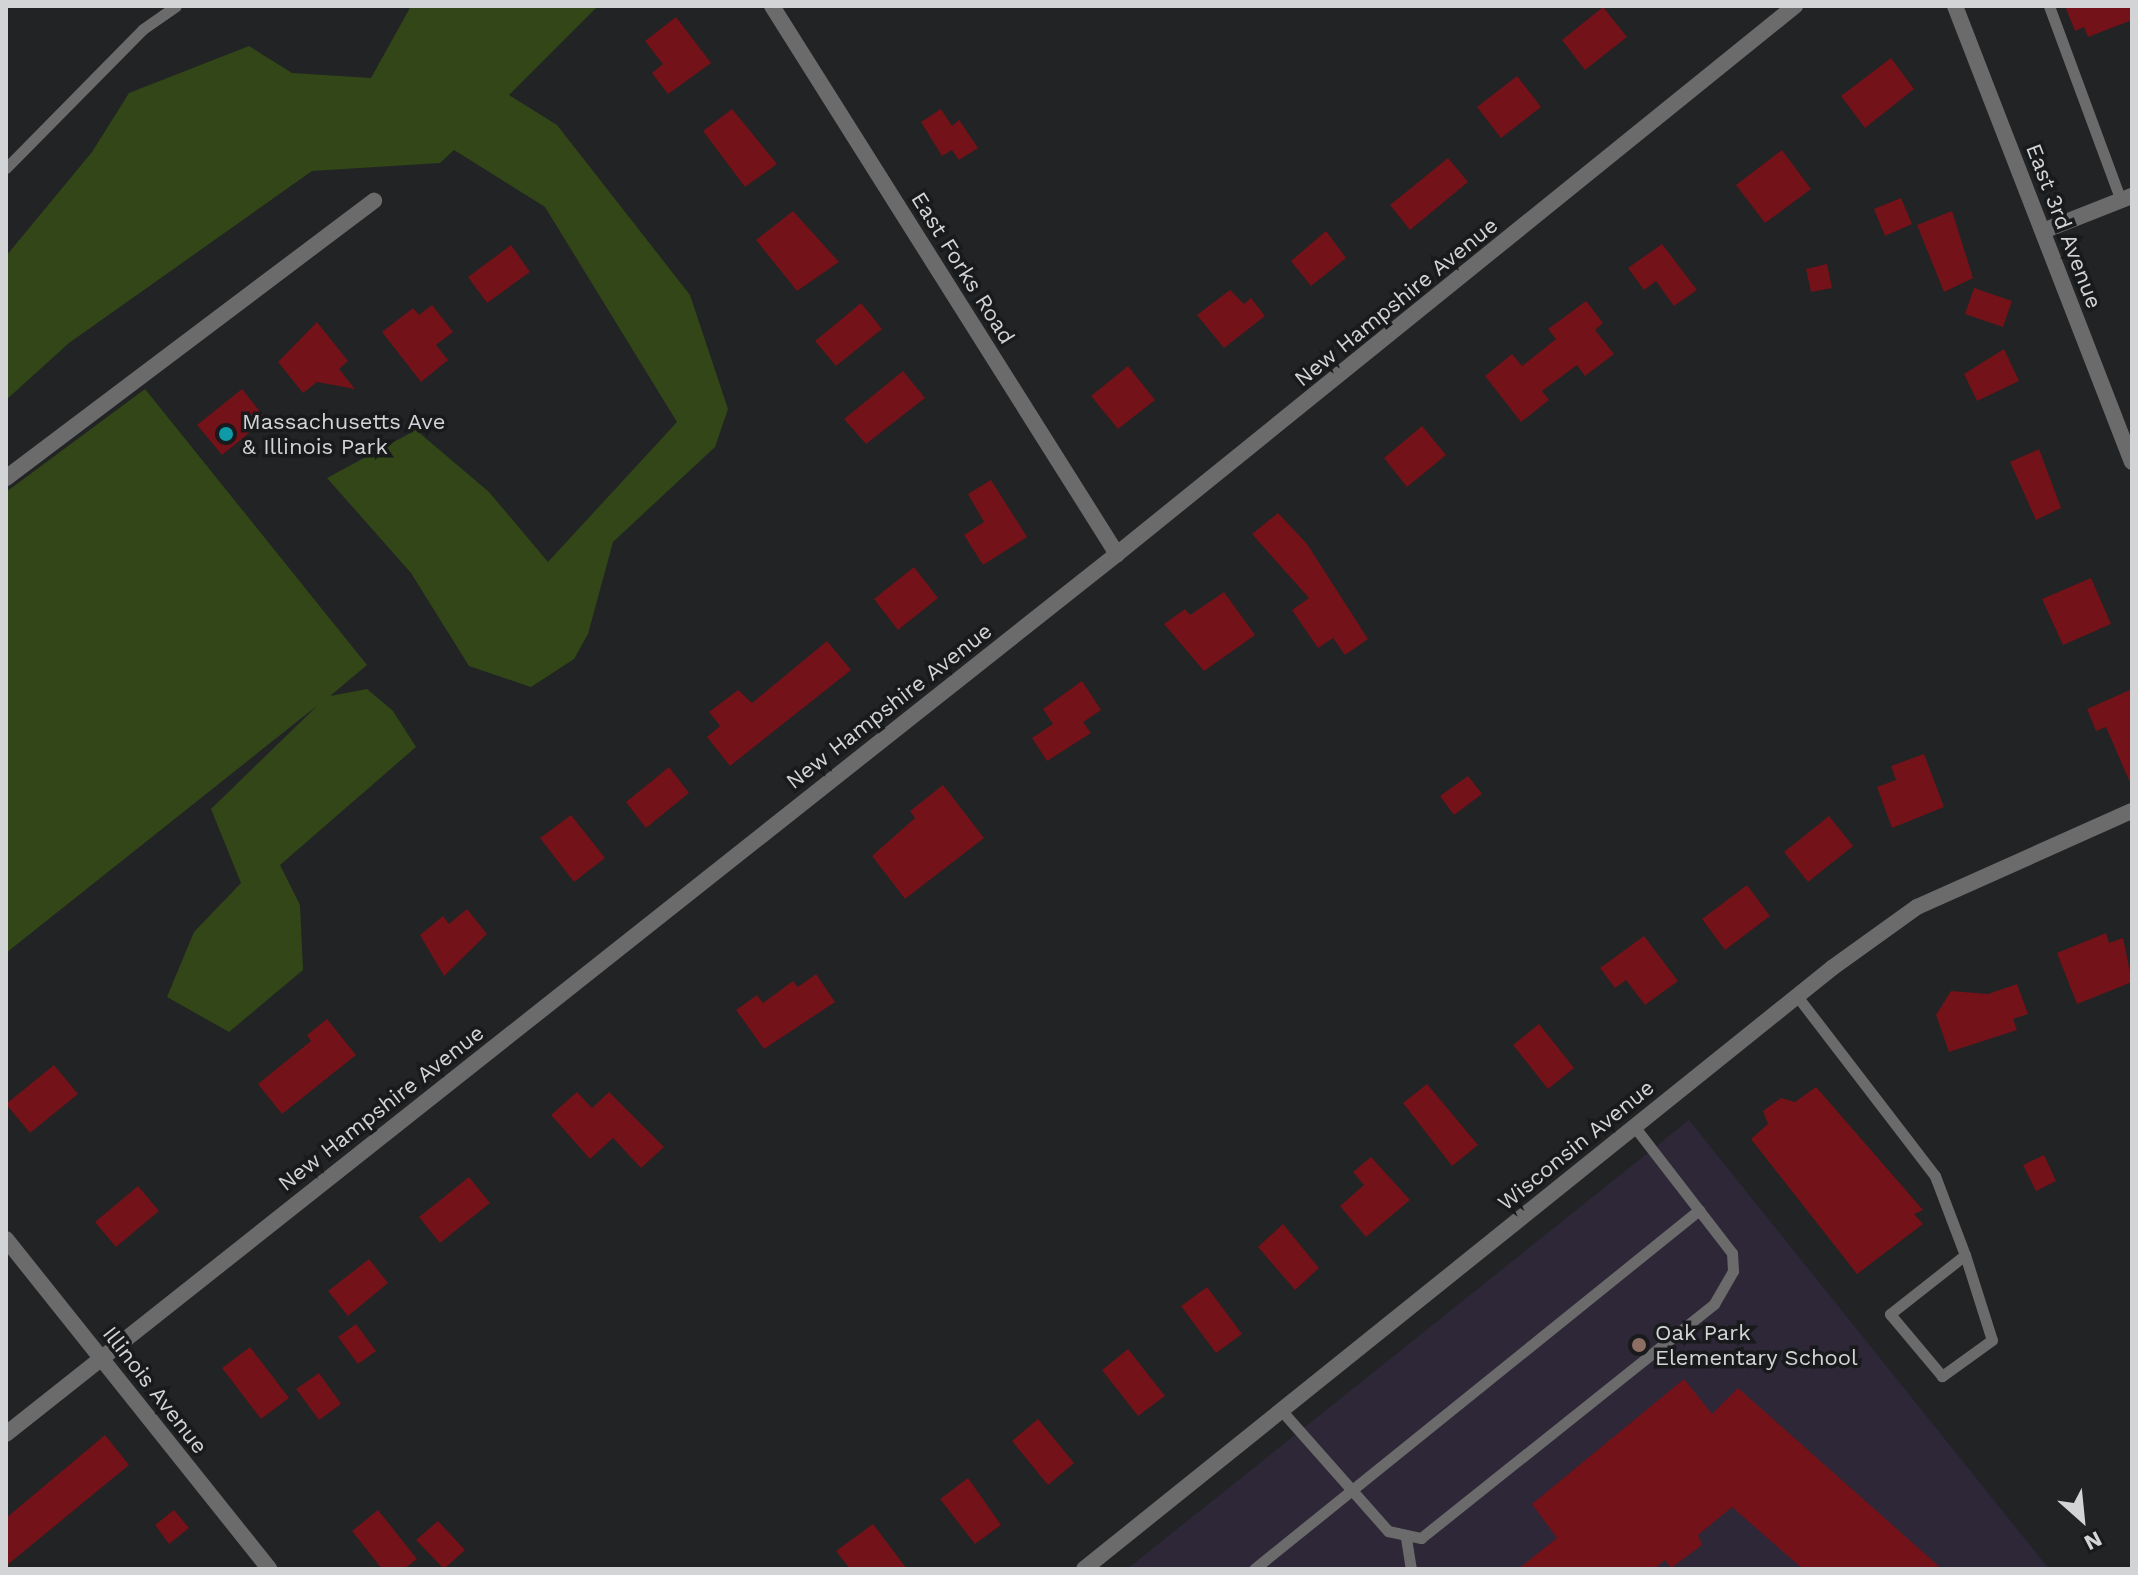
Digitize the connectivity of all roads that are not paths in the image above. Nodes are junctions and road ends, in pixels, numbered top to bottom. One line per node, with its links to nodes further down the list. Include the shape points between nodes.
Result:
1 (176, 6): 6 (lane, via 143,29)
2 (772, 6): 12 (street, East Forks Road)
3 (1795, 6): 12 (street, New Hampshire Avenue)
4 (1955, 6): 9 (street, East 3rd Avenue)
5 (2049, 6): 7 (lane)
6 (6, 168)
7 (2126, 198): 9 (street)
8 (374, 201): 11 (street)
9 (2043, 231): 10 (street, East 3rd Avenue)
10 (2132, 462)
11 (6, 478)
12 (1117, 554): 19 (street, New Hampshire Avenue)
13 (2132, 811): 14 (street, Wisconsin Avenue, via 1917,907)
14 (1797, 996): 15 (street, Wisconsin Avenue); 18 (lane, via 1920,1150)
15 (1634, 1126): 16 (lane); 20 (street, Wisconsin Avenue)
16 (1699, 1210): 22 (lane); 23 (lane, via 1732,1253 1733,1271 1714,1304 1421,1538)
17 (6, 1239): 19 (street, Illinois Avenue)
18 (1965, 1255): 18 (lane, via 1992,1340 1942,1376 1890,1314)
19 (102, 1357): 21 (street, New Hampshire Avenue); 24 (street, Illinois Avenue)
20 (1281, 1410): 22 (lane); 25 (street, Wisconsin Avenue)
21 (6, 1434)
22 (1351, 1492): 23 (lane, via 1388,1531); 26 (lane)
23 (1406, 1538): 27 (lane)
24 (269, 1569)
25 (1084, 1569)
26 (1254, 1569)
27 (1411, 1569)

